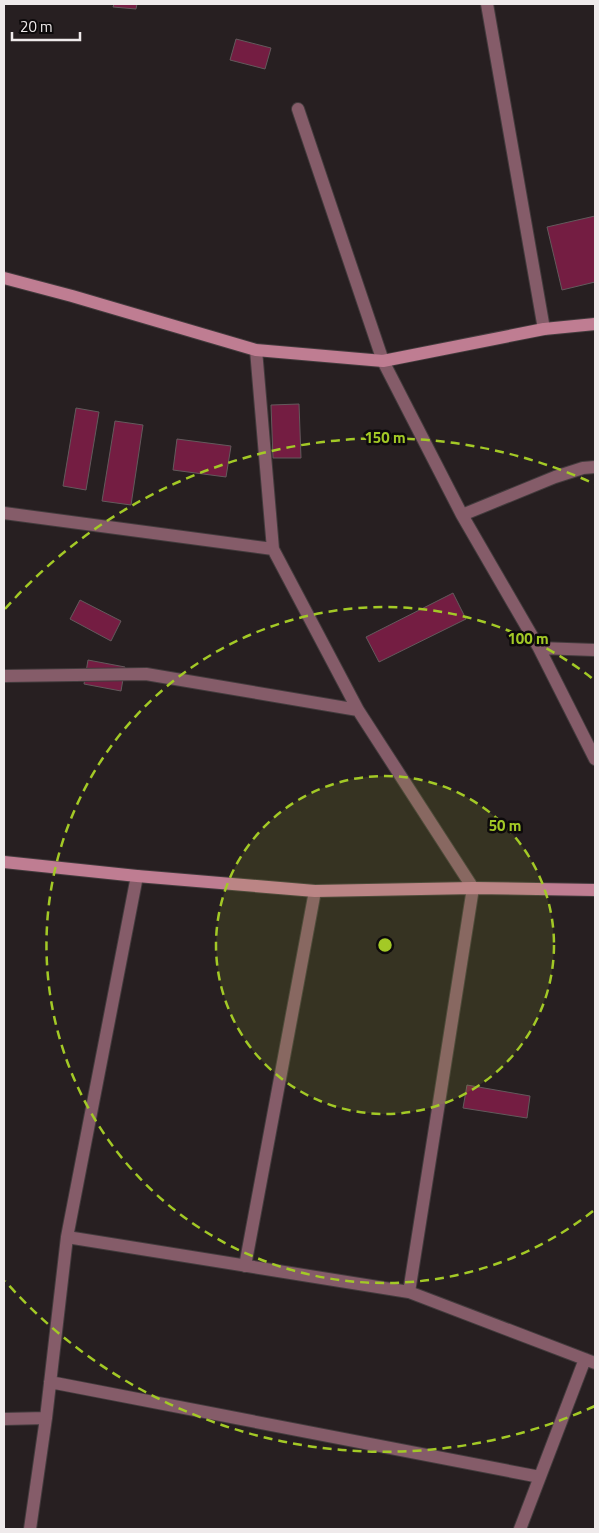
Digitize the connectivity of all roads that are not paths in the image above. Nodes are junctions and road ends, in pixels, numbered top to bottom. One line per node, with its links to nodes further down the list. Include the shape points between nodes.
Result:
1 (487, 4): 5 (street)
2 (298, 110): 7 (street)
3 (4, 278): 6 (main road)
4 (595, 324): 5 (main road)
5 (544, 329): 7 (main road)
6 (256, 350): 7 (main road); 11 (street)
7 (383, 361): 10 (street)
8 (595, 467): 10 (street, via 555,477)
9 (4, 513): 11 (street)
10 (462, 515): 12 (street)
11 (273, 549): 15 (street)
12 (539, 648): 13 (street); 16 (street)
13 (595, 650)
14 (4, 676): 15 (street, via 146,674)
15 (358, 710): 19 (street)
16 (595, 759)
17 (4, 862): 18 (main road)
18 (137, 876): 21 (main road); 22 (street)
19 (473, 888): 20 (main road); 21 (main road); 24 (street)
20 (595, 890)
21 (315, 891): 23 (street)
22 (67, 1236): 23 (street); 26 (street)
23 (245, 1266): 24 (street)
24 (409, 1292): 25 (street)
25 (590, 1361): 29 (street)
26 (50, 1382): 28 (street); 29 (street)
27 (4, 1418): 28 (street)
28 (46, 1418): 30 (street)
29 (540, 1476): 31 (street)
30 (30, 1529)
31 (520, 1529)

